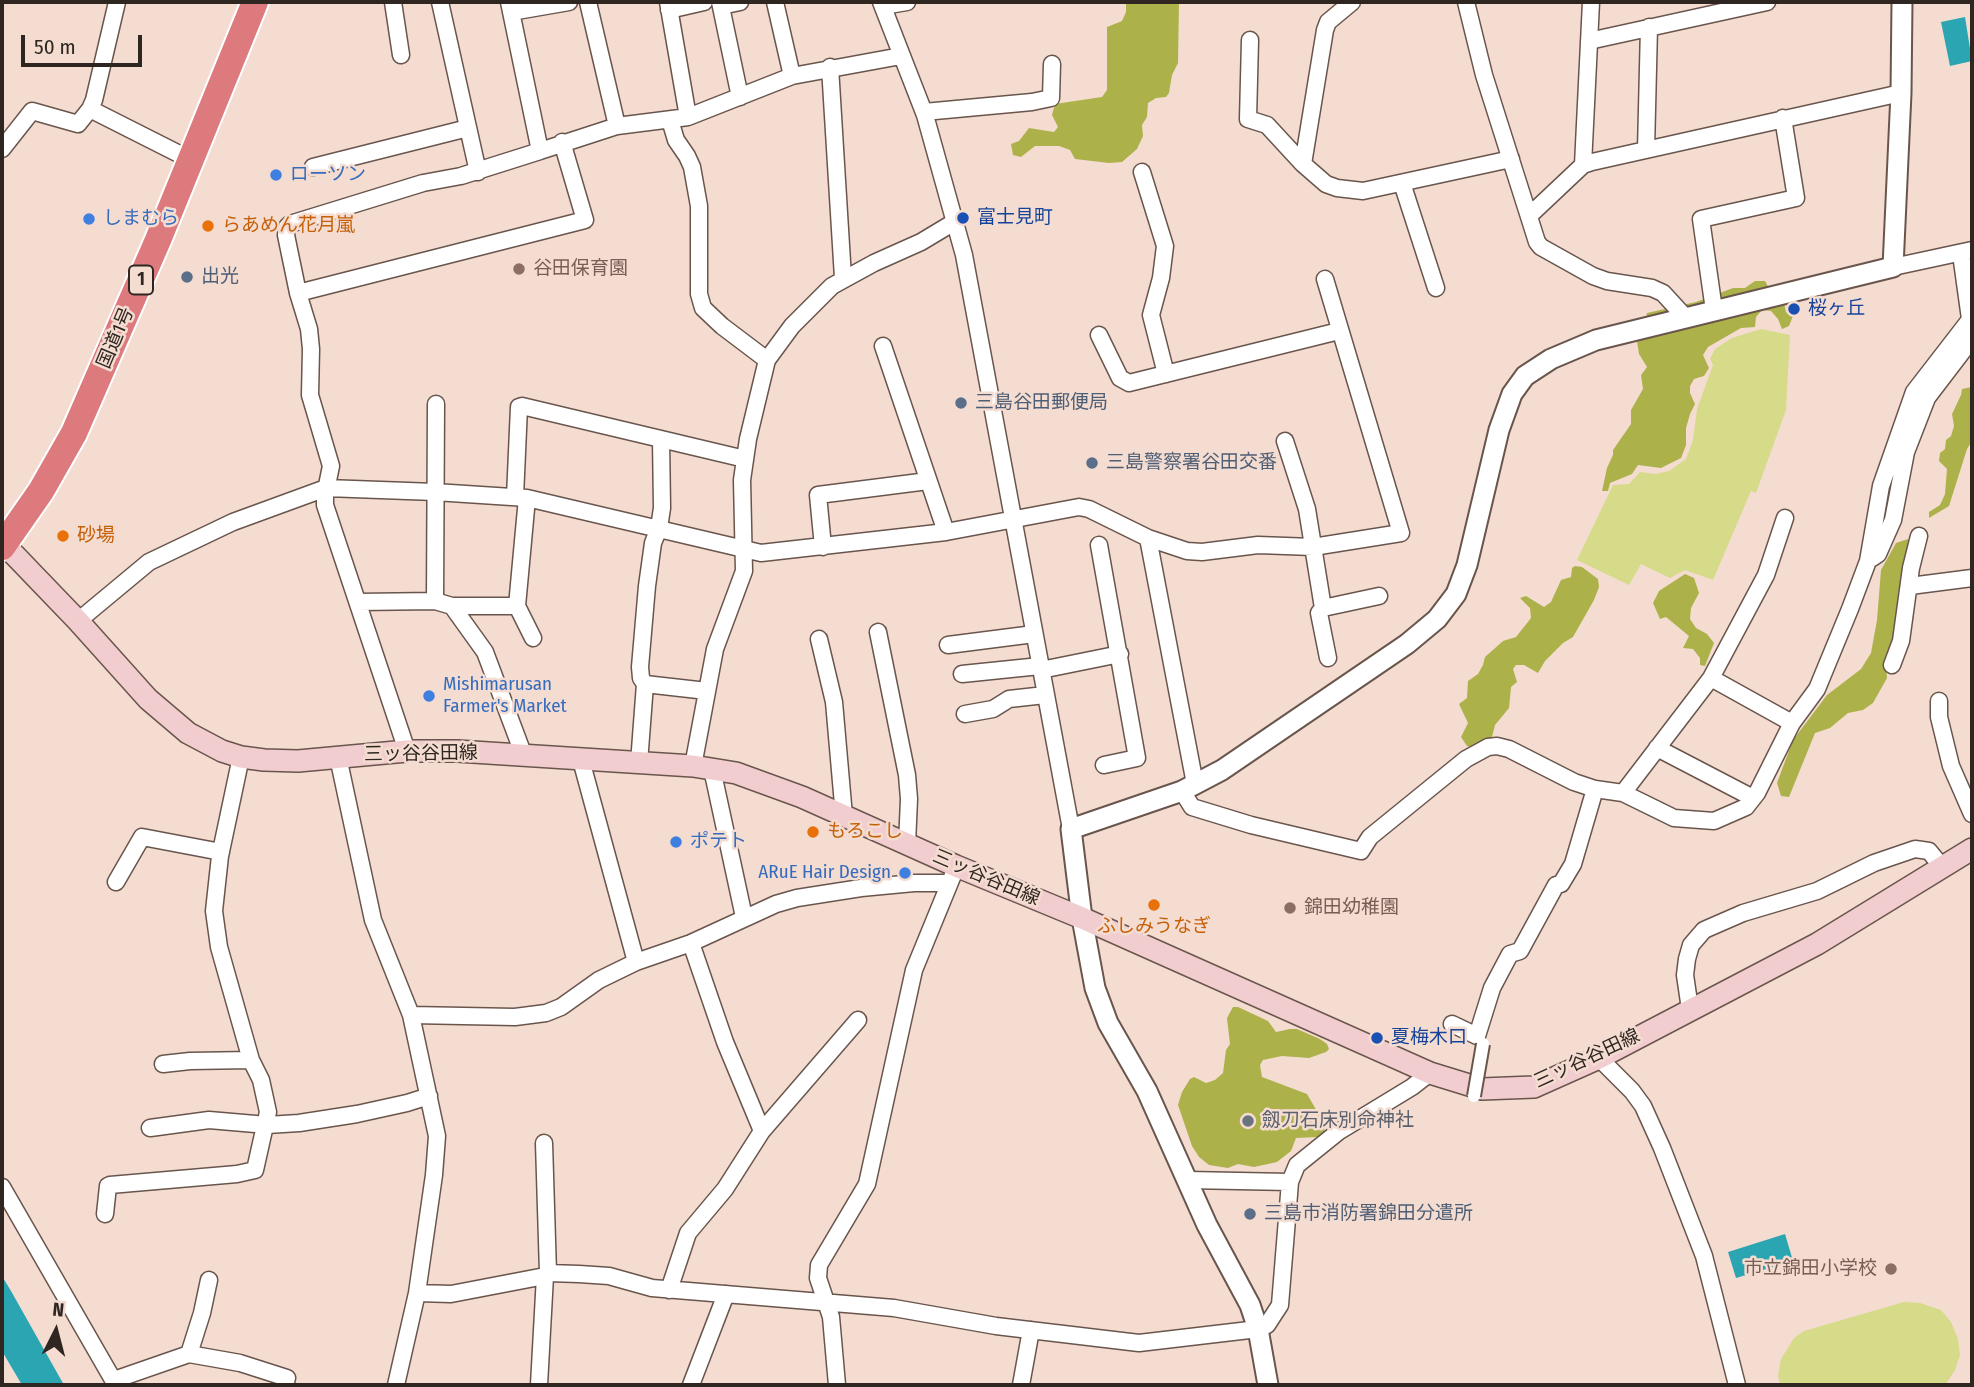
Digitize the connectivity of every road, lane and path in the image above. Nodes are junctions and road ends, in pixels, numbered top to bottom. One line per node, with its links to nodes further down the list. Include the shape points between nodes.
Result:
1 (117, 2): 30 (street)
2 (255, 2): 41 (highway, 国道1号 / 1)
3 (393, 2): 23 (street)
4 (439, 2): 36 (street)
5 (569, 2): 19 (street)
6 (588, 2): 35 (street)
7 (704, 2): 18 (street)
8 (740, 2): 16 (street)
9 (775, 2): 27 (street)
10 (907, 2): 17 (street)
11 (1352, 2): 43 (street, via 1325,30)
12 (1466, 2): 42 (street)
13 (1591, 2): 22 (street)
14 (1768, 2): 20 (street)
15 (1902, 2): 28 (street)
16 (721, 4): 29 (street)
17 (882, 4): 24 (street)
18 (668, 6): 32 (street)
19 (510, 7): 40 (street)
20 (1649, 27): 22 (street); 39 (street)
21 (1250, 40): 43 (street, via 1248,119 1267,125)
22 (1589, 41): 44 (street)
23 (401, 55)
24 (901, 56): 26 (street); 31 (street)
25 (1052, 64): 31 (street, via 1051,97)
26 (830, 67): 27 (street); 53 (street)
27 (792, 76): 29 (street)
28 (1901, 93): 33 (street); 52 (street)
29 (740, 97): 32 (street)
30 (90, 109): 38 (street, via 78,124 32,111); 41 (street)
31 (924, 112): 50 (street)
32 (688, 117): 34 (street)
33 (1783, 118): 39 (street); 57 (street, via 1796,198 1701,219)
34 (670, 120): 35 (street); 64 (street, via 692,167 699,206 699,281 704,307)
35 (617, 127): 37 (street)
36 (468, 128): 45 (street); 46 (street)
37 (562, 142): 40 (street); 56 (street, via 585,220)
38 (2, 149)
39 (1646, 150): 44 (street)
40 (540, 151): 46 (street)
41 (189, 159): 80 (highway, 国道1号 / 1, via 74,433)
42 (1511, 159): 48 (street); 49 (street)
43 (1303, 164): 48 (street, via 1337,188 1363,191)
44 (1583, 165): 49 (street)
45 (313, 167)
46 (478, 172): 56 (street, via 423,183 290,224 285,235)
47 (1142, 172): 65 (street, via 1165,246 1151,315)
48 (1402, 183): 55 (street)
49 (1530, 215): 58 (street, via 1541,247 1593,276 1663,293)
50 (956, 221): 53 (street); 75 (street)
51 (1966, 252): 52 (street); 59 (street)
52 (1893, 267): 57 (street)
53 (843, 278): 64 (street, via 792,326)
54 (1325, 279): 60 (street)
55 (1436, 288)
56 (298, 293): 71 (street, via 309,328 310,395 331,466)
57 (1714, 310): 58 (street)
58 (1685, 317): 121 (street, via 1596,340 1525,376 1512,394 1500,429 1467,565 1456,594 1437,619 1222,771)
59 (1971, 318): 85 (street, via 1914,392 1881,486)
60 (1339, 331): 65 (street); 83 (street, via 1401,533)
61 (1099, 335): 65 (street, via 1125,382)
62 (1972, 339): 85 (street, via 1927,398 1906,452 1893,520 1878,554)
63 (883, 346): 70 (street)
64 (767, 360): 69 (street)
65 (1166, 374)
66 (436, 404): 72 (street)
67 (661, 439): 69 (street); 73 (street, via 519,407); 76 (street)
68 (1284, 441): 83 (street, via 1307,509)
69 (745, 459): 84 (street)
70 (928, 481): 77 (street); 82 (street, via 818,495)
71 (326, 488): 72 (street); 90 (street, via 330,524); 94 (street, via 233,523 149,562)
72 (435, 492): 73 (street); 89 (street)
73 (521, 497): 76 (street); 92 (street)
74 (1785, 518): 105 (street, via 1766,575)
75 (1013, 521): 77 (street); 79 (street, via 1079,507); 96 (street)
76 (659, 528): 84 (street); 106 (street, via 653,543 639,667)
77 (946, 532): 82 (street)
78 (1919, 536): 87 (street)
79 (1148, 538): 83 (street, via 1202,552 1258,545); 121 (street)
80 (3, 544): 94 (main road, 三ッ谷谷田線)
81 (1099, 545): 100 (street)
82 (823, 547): 84 (street)
83 (1313, 547): 93 (street)
84 (744, 549): 107 (street, via 741,583 715,649)
85 (1868, 561): 111 (street, via 1817,689)
86 (1972, 578): 87 (street)
87 (1910, 586): 102 (street)
88 (1379, 596): 93 (street)
89 (435, 601): 90 (street); 91 (street)
90 (358, 602): 113 (street)
91 (452, 606): 92 (street); 114 (street, via 485,652)
92 (516, 606): 97 (street)
93 (1322, 608): 101 (street, via 1319,613)
94 (78, 621): 115 (main road, 三ッ谷谷田線, via 171,720 197,738)
95 (878, 632): 128 (street, via 907,775)
96 (1034, 634): 99 (street); 103 (street)
97 (533, 638)
98 (819, 639): 126 (street, via 834,702)
99 (947, 645)
100 (1120, 653): 103 (street); 119 (street, via 1137,758)
101 (1328, 658)
102 (1892, 666)
103 (1040, 668): 104 (street); 108 (street)
104 (962, 674)
105 (1711, 678): 111 (street); 112 (street)
106 (645, 684): 107 (street); 118 (street)
107 (707, 691): 120 (street)
108 (1045, 695): 110 (street, via 1009,699 993,709); 127 (street)
109 (1939, 701): 125 (street, via 1951,765)
110 (965, 714)
111 (1792, 723): 124 (street)
112 (1657, 748): 123 (street); 124 (street)
113 (407, 751): 114 (main road, 三ッ谷谷田線); 116 (main road, 三ッ谷谷田線)
114 (524, 756): 117 (main road, 三ッ谷谷田線)
115 (241, 757): 116 (main road, 三ッ谷谷田線, via 298,761); 130 (street)
116 (338, 757): 139 (street, via 373,920)
117 (581, 760): 118 (main road, 三ッ谷谷田線); 137 (street)
118 (639, 764): 120 (main road, 三ッ谷谷田線)
119 (1104, 765)
120 (703, 767): 126 (main road, 三ッ谷谷田線, via 777,787); 134 (street)
121 (1189, 788): 122 (street, via 1192,807 1361,851 1370,838 1466,759 1488,747 1509,749); 127 (street)
122 (1595, 789): 123 (street); 141 (street, via 1573,864 1562,884 1556,885 1520,951 1510,954 1492,988 1477,1036)
123 (1623, 793): 124 (street, via 1674,818 1695,821 1734,814)
124 (1753, 798)
125 (1972, 814)
126 (844, 816): 128 (main road, 三ッ谷谷田線)
127 (1070, 829): 135 (street)
128 (907, 844): 132 (main road, 三ッ谷谷田線)
129 (1972, 849): 131 (main road, 三ッ谷谷田線)
130 (221, 852): 133 (street, via 142,837); 144 (street, via 215,927)
131 (1942, 867): 138 (main road, 三ッ谷谷田線, via 1817,944); 138 (street, via 1929,851 1915,849 1817,891 1704,930 1691,945 1687,959)
132 (953, 875): 134 (street, via 823,893); 135 (main road, 三ッ谷谷田線); 162 (street, via 914,970 867,1184 819,1265 818,1278)
133 (116, 882)
134 (744, 917): 136 (street)
135 (1082, 918): 146 (main road, 三ッ谷谷田線); 153 (street, via 1095,988 1108,1023 1147,1091)
136 (691, 943): 137 (street); 151 (street)
137 (636, 962): 139 (street, via 546,1013 515,1017)
138 (1690, 1009): 143 (main road, 三ッ谷谷田線)
139 (411, 1015): 147 (street)
140 (858, 1020): 151 (street)
141 (1451, 1024)
142 (1483, 1044): 148 (street, bridge)
143 (1600, 1058): 146 (main road, 三ッ谷谷田線, via 1534,1087 1482,1088); 174 (street, via 1643,1106 1662,1148 1704,1256)
144 (251, 1060): 145 (street); 149 (street, via 261,1080)
145 (163, 1064)
146 (1430, 1073): 154 (street, via 1338,1132 1301,1161)
147 (429, 1096): 149 (street, via 357,1114); 160 (street, via 436,1154)
148 (1474, 1096)
149 (267, 1125): 150 (street, via 209,1120); 156 (street, via 253,1172 110,1185)
150 (150, 1128)
151 (762, 1132): 159 (street, via 688,1233)
152 (544, 1143): 157 (street)
153 (1187, 1180): 154 (street); 163 (street)
154 (1290, 1182): 163 (street, via 1280,1306 1267,1325)
155 (2, 1187): 166 (street)
156 (105, 1214)
157 (546, 1275): 159 (street, via 609,1276); 160 (street, via 451,1294); 169 (street)
158 (209, 1280): 165 (street)
159 (669, 1290): 161 (street)
160 (417, 1293): 168 (street)
161 (726, 1294): 162 (street); 170 (street)
162 (827, 1302): 164 (street); 171 (street)
163 (1258, 1329): 164 (street, via 1139,1343); 173 (street)
164 (1031, 1330): 172 (street)
165 (189, 1354): 166 (street); 167 (street, via 287,1378)
166 (115, 1382)
167 (285, 1385)
168 (396, 1385)
169 (539, 1385)
170 (691, 1385)
171 (837, 1385)
172 (1021, 1385)
173 (1268, 1385)
174 (1737, 1385)

